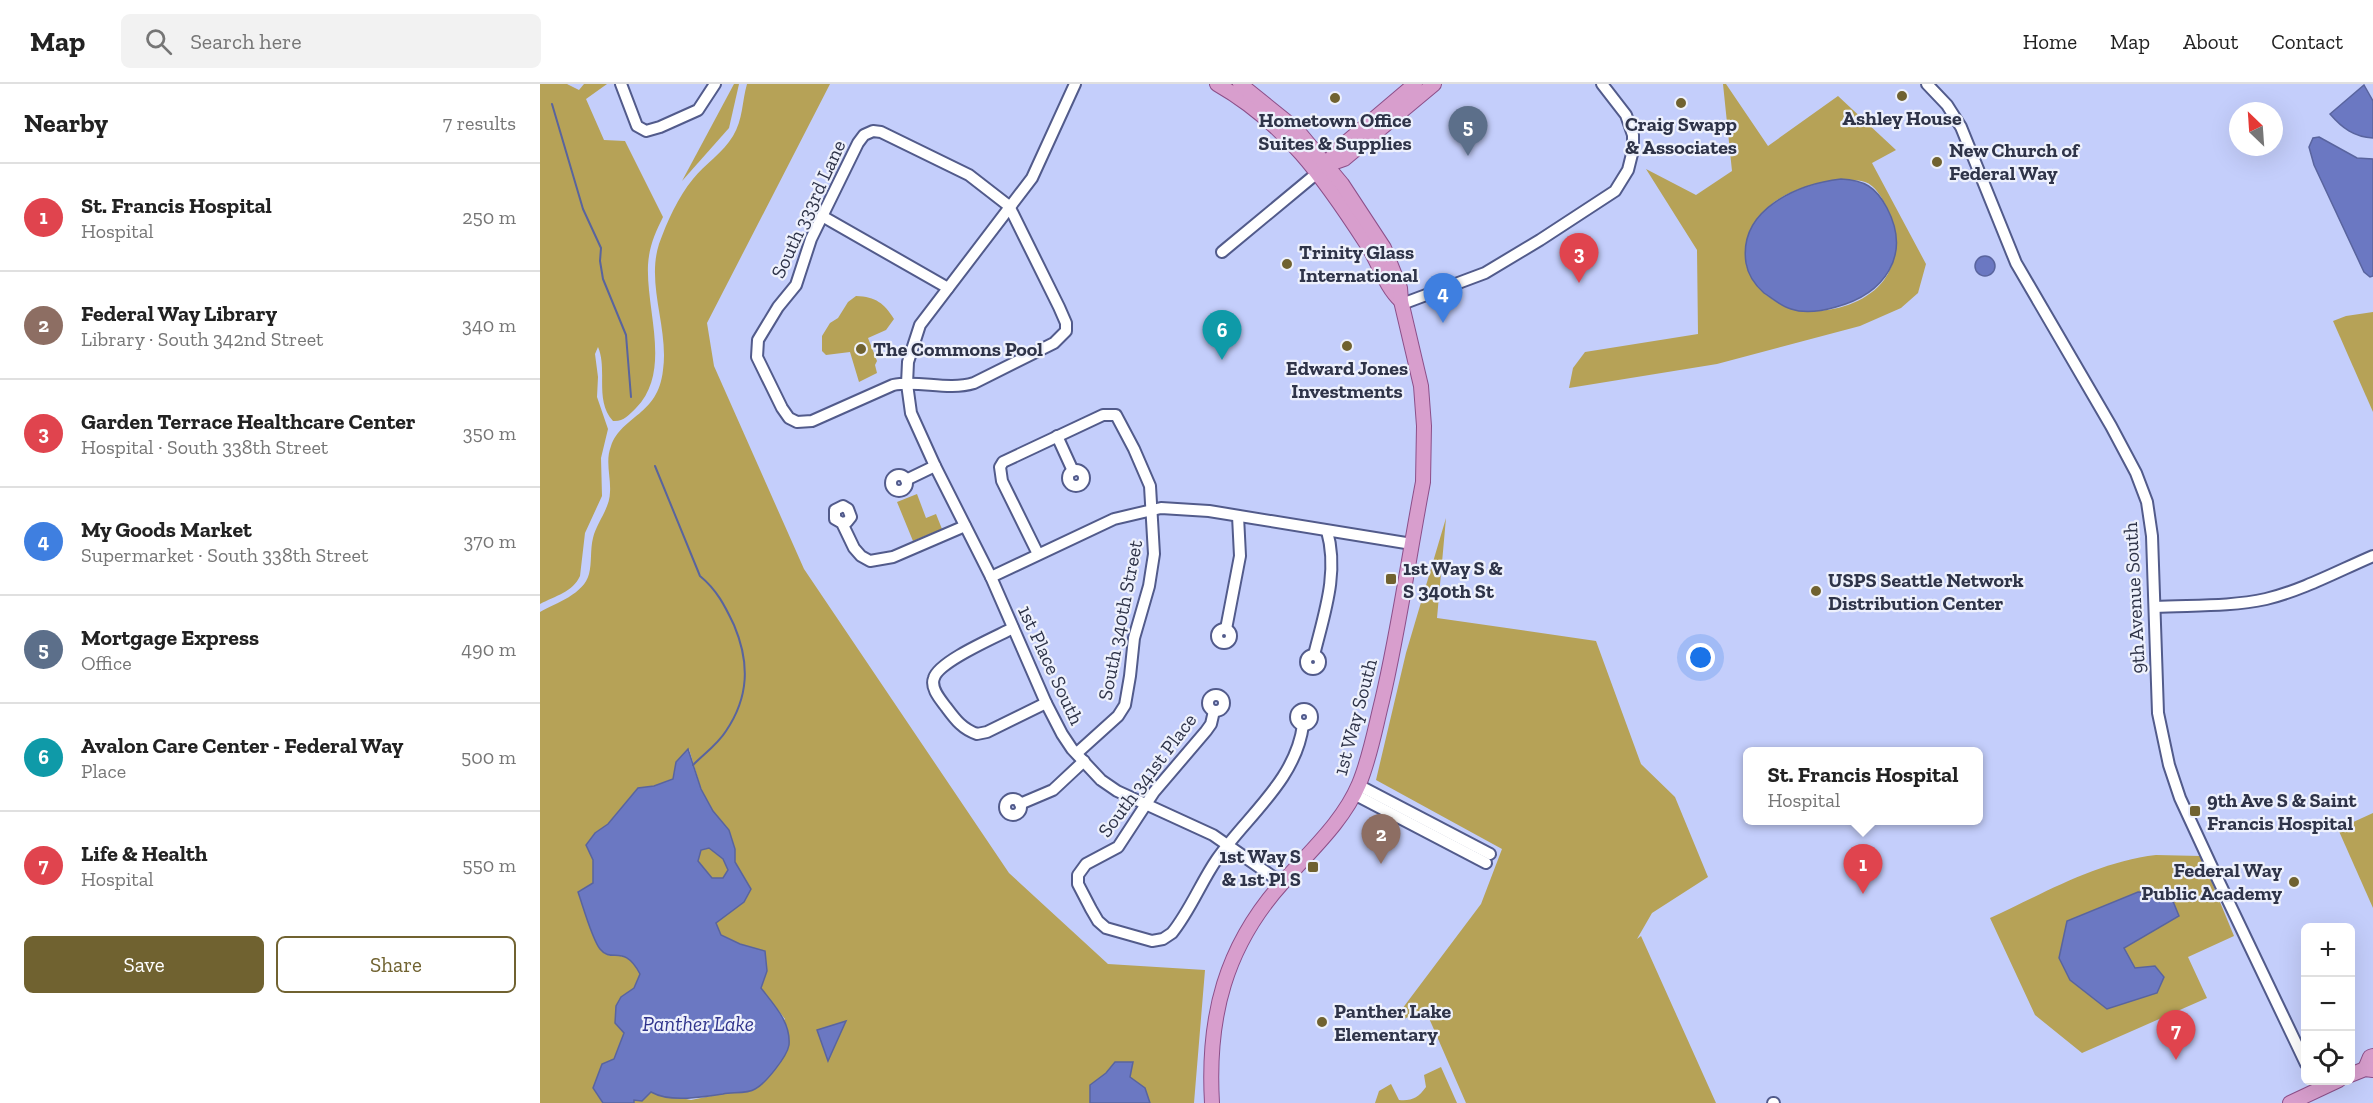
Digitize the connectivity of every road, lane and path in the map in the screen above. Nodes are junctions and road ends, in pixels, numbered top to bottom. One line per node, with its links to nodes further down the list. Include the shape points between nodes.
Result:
1 (621, 84): 2 (street, via 637,126 646,130 698,110)
2 (715, 84)
3 (1075, 84): 11 (street, 1st Place South, via 1036,171)
4 (1216, 84): 10 (main road, 1st Way South, via 1236,95)
5 (1240, 84): 10 (main road, 1st Way South, via 1297,130)
6 (1415, 84): 10 (main road, via 1336,151)
7 (1434, 84): 10 (main road, via 1344,159)
8 (1602, 84): 15 (street, via 1626,115 1633,135 1625,177 1608,197 1485,273)
9 (1928, 84): 30 (street, 9th Avenue South, via 1961,127 2016,263 2136,473 2147,502)
10 (1323, 168): 13 (street); 15 (main road, 1st Way South, via 1392,292)
11 (1009, 206): 12 (street, South 333rd Lane, via 969,175 881,132 869,132 858,143); 14 (street, 1st Place South); 16 (street, via 1059,307 1066,331 1054,343 974,383)
12 (822, 216): 14 (street); 16 (street, South 333rd Lane, via 796,285 768,322 757,347 759,362 783,408 792,421 801,423 883,388)
13 (1222, 252)
14 (948, 288): 16 (street, 1st Place South, via 914,338)
15 (1402, 303): 26 (main road, 1st Way South, via 1421,386 1424,426 1423,482)
16 (907, 384): 18 (street, 1st Place South, via 911,412)
17 (1057, 436): 19 (street); 21 (street, via 1103,415 1116,415 1146,474); 27 (street, via 1007,459 1000,467 1002,481)
18 (935, 466): 20 (street); 24 (street, 1st Place South)
19 (1073, 471)
20 (906, 480)
21 (1152, 510): 22 (street, South 340th Street, via 1181,508); 27 (street, South 340th Street, via 1114,519); 37 (street, South 340th Street, via 1153,563 1134,638 1127,699 1118,716)
22 (1238, 516): 25 (street, South 340th Street); 32 (street, via 1240,556)
23 (842, 523): 24 (street, via 854,548 870,561 894,557)
24 (965, 526): 29 (street, 1st Place South)
25 (1327, 531): 26 (street, South 340th Street); 33 (street, via 1332,552 1330,584)
26 (1412, 544): 38 (main road, 1st Way South, via 1390,667)
27 (1038, 554): 29 (street, South 340th Street)
28 (2373, 556): 30 (street, via 2296,590 2264,599)
29 (991, 577): 31 (street, 1st Place South)
30 (2155, 607): 44 (street, 9th Avenue South, via 2158,713 2169,765 2211,865)
31 (1013, 628): 34 (street, 1st Place South); 34 (street, via 948,663 934,677 933,685 960,725 977,734)
32 (1226, 629)
33 (1314, 655)
34 (1046, 703): 37 (street, 1st Place South)
35 (1215, 711): 40 (street, South 341st Place, via 1198,742)
36 (1304, 725): 41 (street, via 1281,780)
37 (1080, 757): 39 (street, South 340th Street, via 1057,787); 40 (street, 1st Place South, via 1109,786)
38 (1356, 790): 42 (street); 43 (main road, 1st Way South, via 1335,823)
39 (1020, 804)
40 (1144, 805): 41 (street, 1st Place South); 41 (street, South 341st Place, via 1118,847 1086,864 1078,875 1083,894 1106,928 1152,941 1168,936)
41 (1228, 844): 43 (street, 1st Place South)
42 (1488, 859)
43 (1282, 883): 48 (main road, 1st Way South, via 1249,927 1222,988 1211,1043)
44 (2301, 1054)
45 (2373, 1056): 46 (main road)
46 (2369, 1070)
47 (2314, 1086): 49 (main road)
48 (1212, 1103)
49 (2290, 1103)

